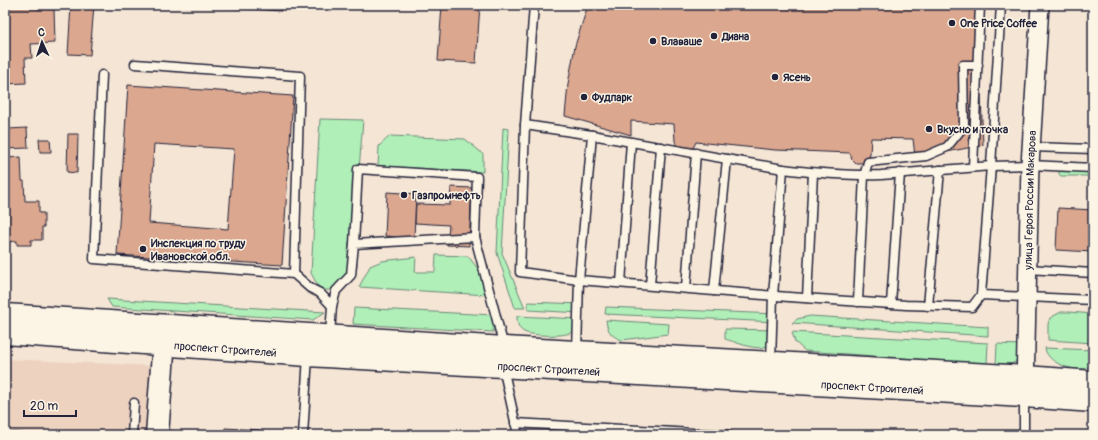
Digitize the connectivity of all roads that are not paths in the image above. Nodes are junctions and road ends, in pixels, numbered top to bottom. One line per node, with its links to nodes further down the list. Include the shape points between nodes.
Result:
1 (534, 5): 8 (lane)
2 (980, 5): 6 (lane)
3 (1001, 5): 17 (lane)
4 (1040, 5): 12 (street, улица Героя России Макарова)
5 (135, 64): 29 (lane, via 300,76)
6 (978, 65): 18 (lane); 24 (lane, via 963,65 964,126 947,147 926,156 868,162)
7 (102, 75): 29 (lane, via 94,259)
8 (525, 125): 9 (lane); 30 (lane, via 520,272)
9 (592, 135): 10 (lane); 30 (lane)
10 (631, 142): 11 (lane); 31 (lane)
11 (661, 147): 14 (lane); 32 (lane)
12 (1031, 147): 13 (lane); 16 (street, улица Героя России Макарова)
13 (1093, 149)
14 (696, 154): 15 (lane); 33 (lane)
15 (727, 159): 20 (lane); 34 (lane)
16 (1030, 165): 17 (lane); 19 (lane); 27 (street, улица Героя России Макарова)
17 (991, 166): 18 (lane); 35 (lane)
18 (973, 167): 21 (lane)
19 (1093, 168)
20 (783, 169): 22 (lane); 36 (lane)
21 (940, 170): 23 (lane); 43 (lane)
22 (813, 173): 24 (lane); 38 (lane)
23 (900, 173): 24 (lane); 41 (lane)
24 (864, 176): 40 (lane)
25 (475, 237): 26 (lane); 26 (lane, via 477,177 358,169); 50 (lane)
26 (354, 244): 42 (lane, via 351,275 336,292)
27 (1028, 268): 28 (lane); 37 (street, улица Героя России Макарова)
28 (1093, 273)
29 (294, 274): 42 (lane, via 320,293)
30 (579, 280): 31 (lane); 48 (lane)
31 (621, 283): 32 (lane)
32 (650, 285): 33 (lane)
33 (686, 288): 34 (lane)
34 (714, 291): 36 (lane)
35 (981, 295): 37 (lane); 43 (lane, via 972,308)
36 (773, 296): 38 (lane); 51 (lane)
37 (1027, 297): 39 (lane); 53 (street, улица Героя России Макарова)
38 (807, 298): 40 (lane)
39 (1093, 300)
40 (858, 302): 41 (lane)
41 (891, 304): 43 (lane)
42 (332, 306): 47 (lane)
43 (928, 306)
44 (5, 315): 46 (main road, проспект Строителей)
45 (5, 333): 46 (main road, проспект Строителей)
46 (164, 335): 47 (main road, проспект Строителей); 49 (main road, проспект Строителей); 58 (main road)
47 (330, 336): 50 (main road, проспект Строителей)
48 (577, 351): 50 (main road, проспект Строителей); 51 (main road, проспект Строителей)
49 (308, 355): 50 (main road, проспект Строителей); 59 (lane)
50 (504, 357): 53 (main road, проспект Строителей); 56 (lane)
51 (771, 362): 53 (main road, проспект Строителей)
52 (1093, 382): 53 (main road, проспект Строителей)
53 (1025, 386): 54 (main road, проспект Строителей); 62 (lane)
54 (1093, 401)
55 (134, 403): 57 (lane)
56 (515, 423): 60 (lane); 61 (lane)
57 (132, 435)
58 (157, 435)
59 (303, 435)
60 (518, 435)
61 (728, 435)
62 (1024, 435)

